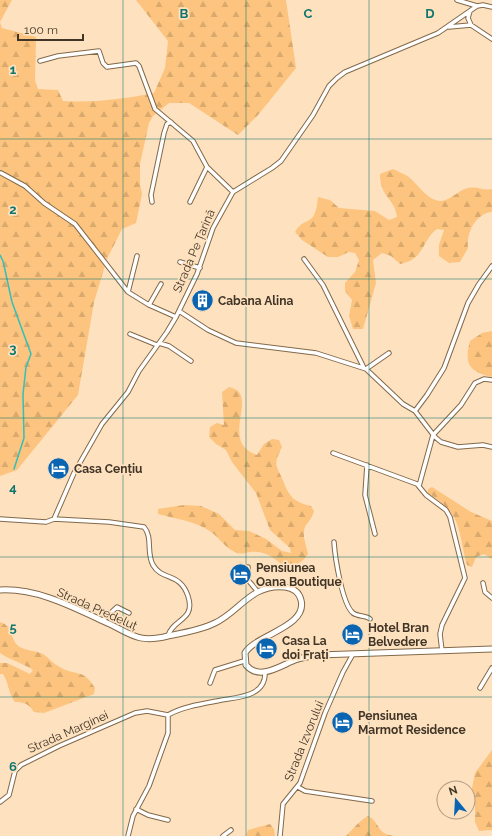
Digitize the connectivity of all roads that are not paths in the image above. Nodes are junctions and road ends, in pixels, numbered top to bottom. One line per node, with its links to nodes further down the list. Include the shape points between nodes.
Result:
1 (457, 0): 2 (street)
2 (477, 6): 3 (street); 4 (street, Strada Pe Țarină)
3 (492, 7)
4 (470, 11): 5 (street, via 468,18); 6 (street, Strada Pe Țarină)
5 (471, 25): 6 (street); 7 (street)
6 (447, 27): 12 (street, Strada Pe Țarină, via 345,72 337,78 329,86 281,161)
7 (492, 39)
8 (40, 61): 9 (street, via 99,51 107,67 136,63 155,109)
9 (170, 122): 10 (street, via 193,141); 13 (street, via 164,133 151,195)
10 (207, 167): 12 (street); 14 (street)
11 (1, 174): 21 (street, via 25,186 44,203 75,224)
12 (233, 192): 19 (street, Strada Pe Țarină, via 213,228)
13 (152, 202)
14 (190, 202)
15 (137, 256): 21 (street)
16 (304, 259): 29 (street, via 323,285)
17 (180, 262): 19 (street)
18 (492, 266): 31 (street, via 468,303 444,368 428,395)
19 (200, 268): 23 (street, Strada Pe Țarină)
20 (161, 284): 22 (street)
21 (128, 292): 22 (street)
22 (149, 306): 24 (street)
23 (178, 311): 24 (street, Strada Pe Țarină); 29 (street, via 213,333 236,343 316,353)
24 (176, 317): 26 (street, Strada Pe Țarină)
25 (130, 334): 26 (street)
26 (158, 344): 28 (street, via 169,346); 38 (street, Strada Pe Țarină, via 128,392 102,424 74,473)
27 (389, 353): 29 (street)
28 (191, 361)
29 (365, 368): 31 (street, via 404,404)
30 (492, 380): 32 (street, via 484,379 475,383 461,405)
31 (415, 410): 32 (street)
32 (433, 435): 33 (street, via 441,442 452,446); 36 (street)
33 (492, 447)
34 (333, 453): 35 (street)
35 (367, 465): 36 (street); 39 (street, via 365,495)
36 (419, 486): 51 (street, via 426,495 446,510 450,517 464,575 464,581 442,625)
37 (0, 519): 38 (street, via 46,522)
38 (54, 519): 49 (street, via 128,524 146,530 153,566 182,583 190,602 190,610)
39 (375, 534)
40 (334, 542): 47 (street, via 345,603 353,614)
41 (248, 567): 44 (street, via 248,580)
42 (483, 583): 45 (street, via 485,592)
43 (0, 590): 48 (main road, Strada Predeluț, via 30,592)
44 (258, 592): 49 (main road, Strada Predeluț, via 245,599 216,623); 53 (main road, Strada Predeluț, via 277,587 288,588 296,592 301,605 298,615 293,620 247,649)
45 (492, 598)
46 (129, 613): 48 (street, via 117,607)
47 (370, 619)
48 (103, 620): 49 (main road, Strada Predeluț, via 142,639)
49 (168, 636)
50 (492, 649): 51 (main road)
51 (442, 650): 52 (main road)
52 (353, 654): 55 (main road, via 304,657); 59 (street, Strada Izvorului, via 325,712)
53 (244, 661): 55 (main road, via 253,671); 56 (street, via 215,670)
54 (492, 668): 57 (street)
55 (265, 672): 58 (street, via 261,686 248,695 198,705)
56 (210, 683)
57 (480, 688)
58 (168, 715): 61 (street, Strada Marginei, via 147,711 135,713 21,765 15,771 9,795); 62 (street, via 168,733 149,786)
59 (298, 787): 60 (street, via 305,791); 67 (street, Strada Izvorului, via 284,804)
60 (372, 801)
61 (0, 802)
62 (136, 809): 63 (street, via 148,816); 65 (street)
63 (168, 820)
64 (231, 830): 66 (street)
65 (128, 836)
66 (223, 836)
67 (280, 836)

